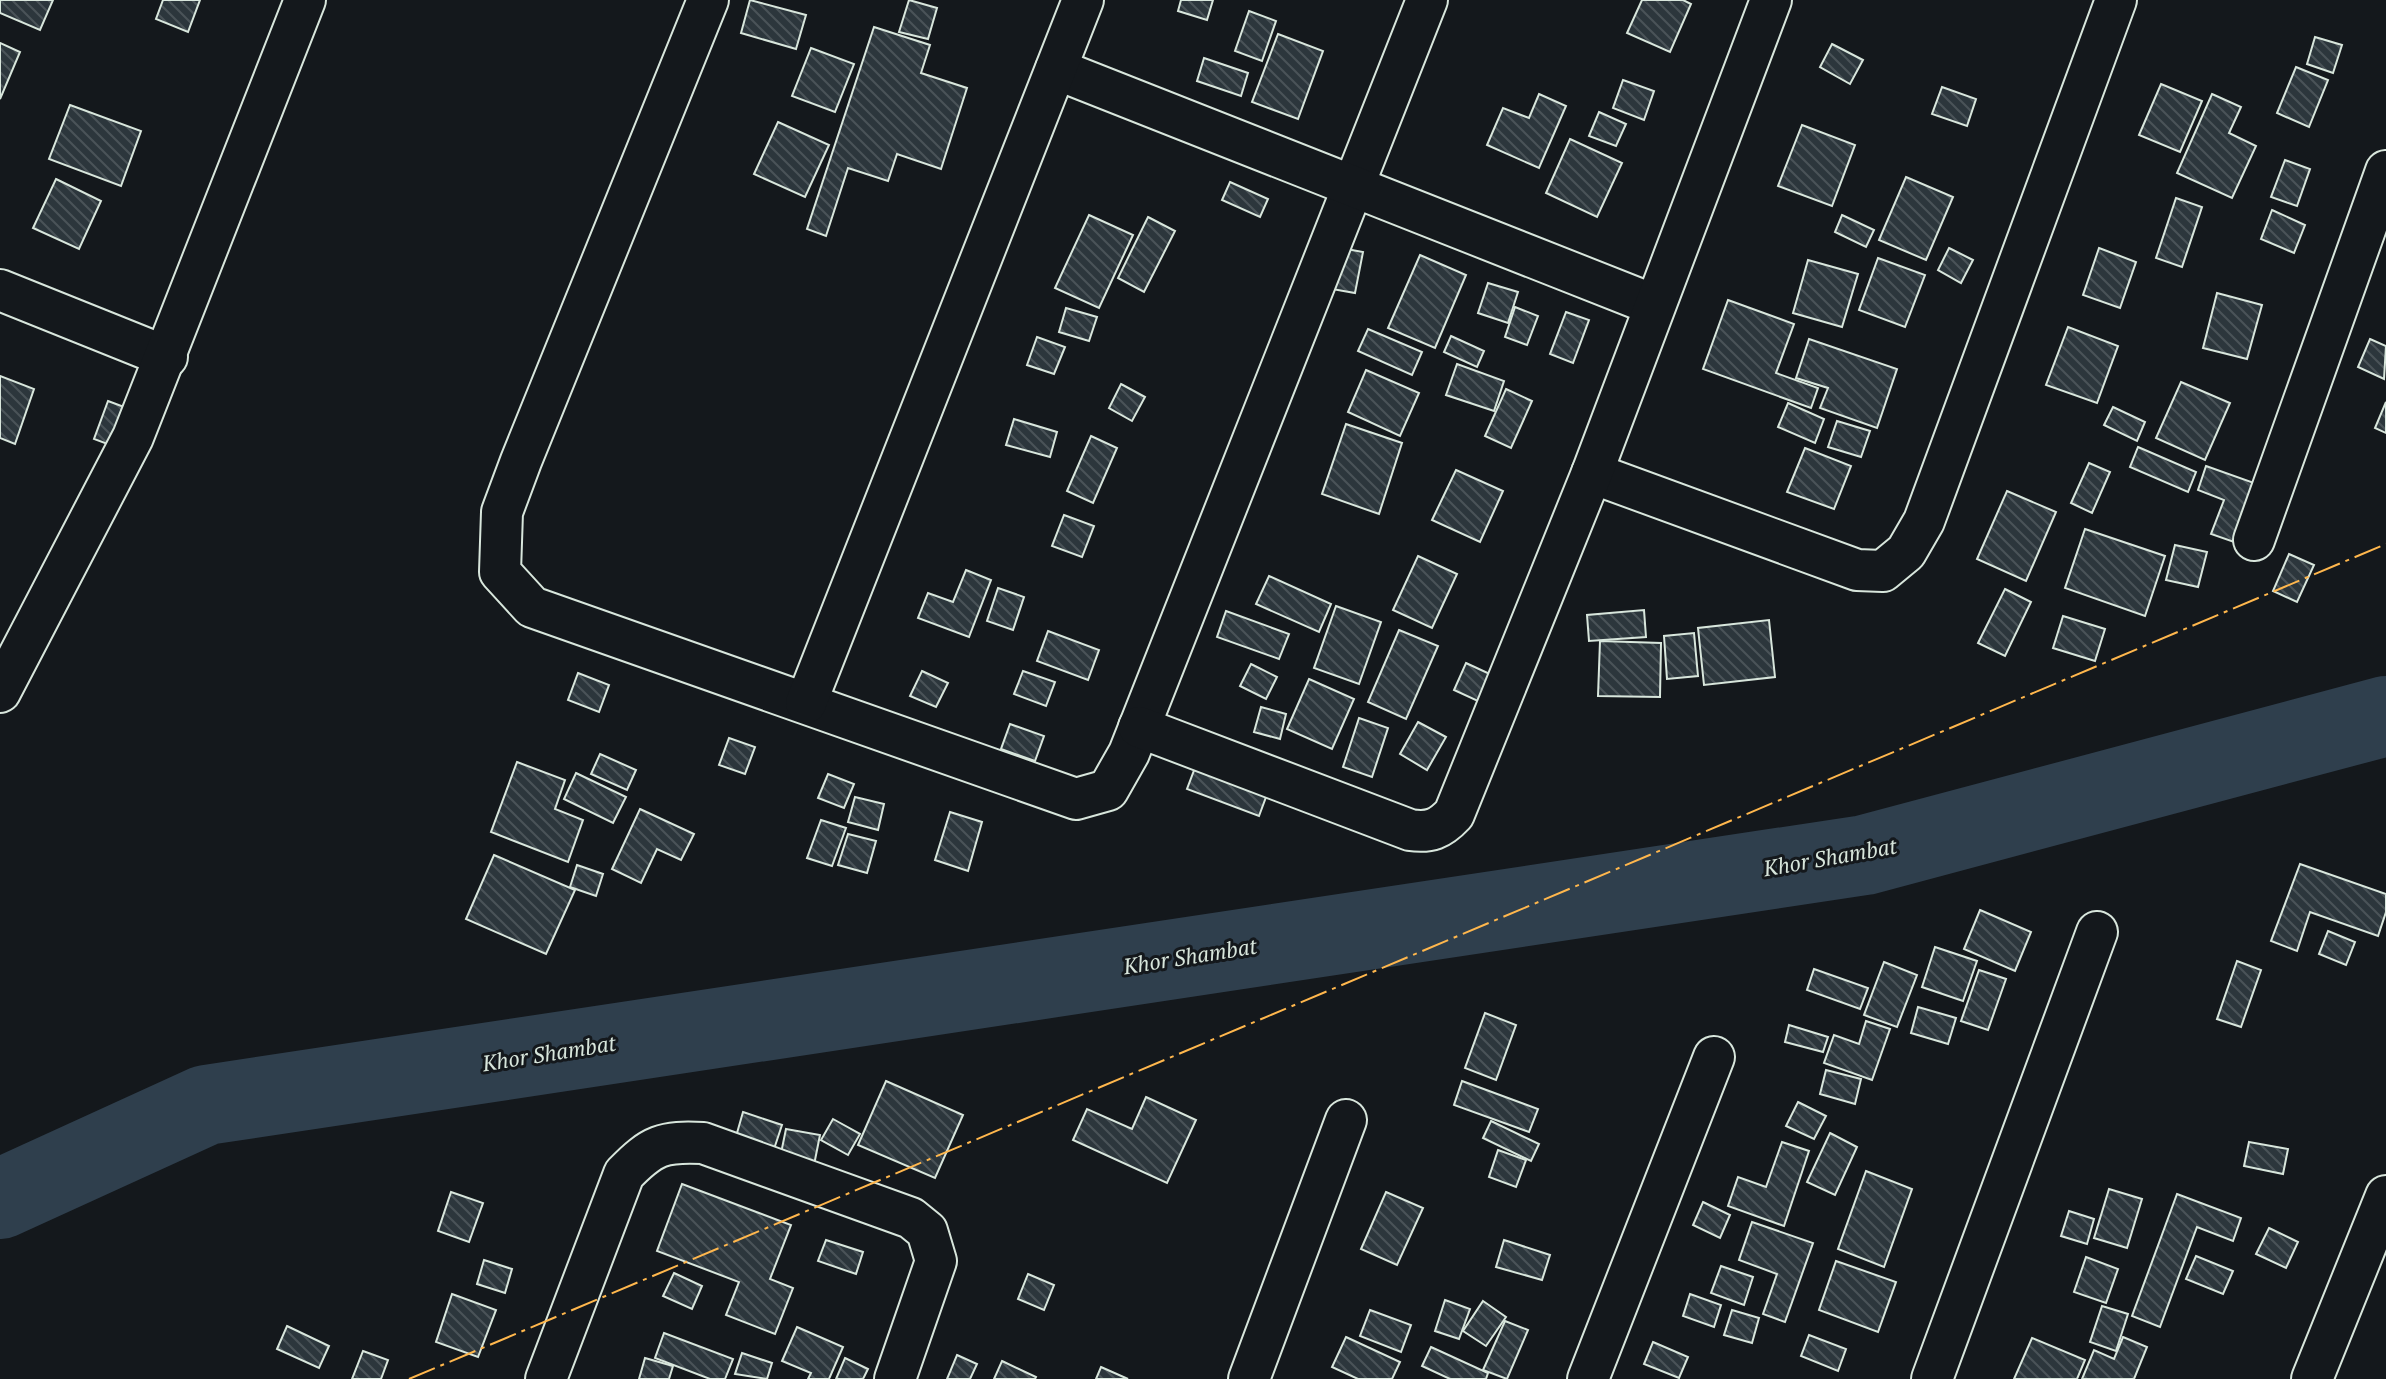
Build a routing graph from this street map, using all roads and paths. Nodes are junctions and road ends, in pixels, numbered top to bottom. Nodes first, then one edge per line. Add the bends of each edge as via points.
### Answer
1 (305, 0) edge
2 (708, 0) edge
3 (1083, 0) edge
4 (1427, 0) edge
5 (1771, 0) edge
6 (2116, 0) edge
7 (1056, 69) junction
8 (2386, 171) edge
9 (1353, 185) junction
10 (0, 290) edge
11 (1654, 305) junction
12 (167, 357) junction
13 (1592, 473) junction
14 (2254, 540) dead end
15 (0, 692) edge
16 (806, 703) junction
17 (1139, 727) junction
18 (2097, 932) dead end
19 (1714, 1057) dead end
20 (1346, 1120) dead end
21 (2386, 1196) edge
22 (546, 1379) edge
23 (895, 1379) edge
24 (1249, 1379) edge
25 (1589, 1379) edge
26 (1932, 1379) edge
27 (2312, 1379) edge

1 - 12 street
2 - 16 street via 502,512 500,572 532,607
3 - 7 street
4 - 9 street
5 - 11 street
6 - 13 street via 1924,521 1906,552 1883,571 1857,570
7 - 9 street
7 - 16 street
8 - 14 street
9 - 11 street
9 - 17 street
10 - 12 street
11 - 13 street
12 - 15 street via 133,437
13 - 17 street via 1467,790 1442,828 1410,830
16 - 17 street via 1076,799 1108,790
18 - 26 street
19 - 25 street
20 - 24 street
21 - 27 street
22 - 23 street via 624,1174 644,1152 669,1141 703,1143 911,1218 927,1231 936,1261

